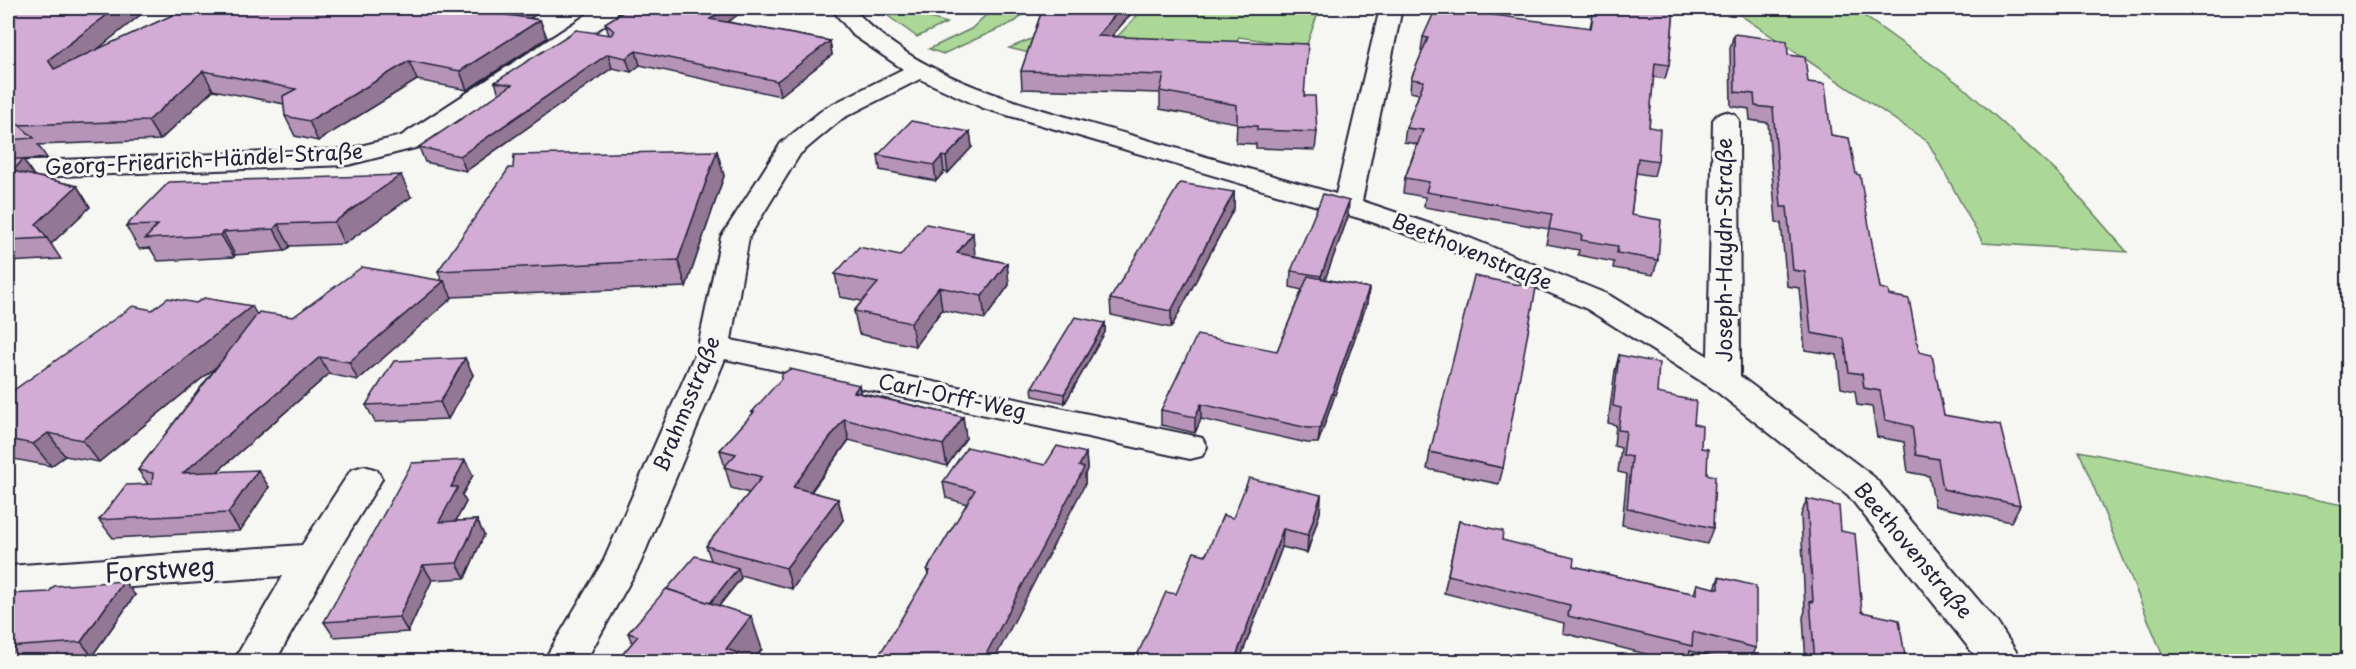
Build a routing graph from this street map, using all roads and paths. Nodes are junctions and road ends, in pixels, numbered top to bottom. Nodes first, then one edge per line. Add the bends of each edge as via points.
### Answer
1 (608, 8) edge
2 (842, 8) edge
3 (1391, 8) edge
4 (920, 70) junction
5 (1726, 120) dead end
6 (8, 170) edge
7 (1347, 205) junction
8 (714, 347) junction
9 (1724, 380) junction
10 (1190, 447) dead end
11 (364, 479) dead end
12 (313, 559) junction
13 (8, 581) edge
14 (253, 662) edge
15 (563, 662) edge
16 (2002, 662) edge

1 - 6 street, Georg-Friedrich-Händel-Straße via 606,14 410,141 380,151 348,157
2 - 4 street, Beethovenstraße via 861,30
3 - 7 street
4 - 7 street, Beethovenstraße via 992,103
4 - 8 street, Brahmsstraße via 834,112 790,149 735,237
5 - 9 street, Joseph-Haydn-Straße
7 - 9 street, Beethovenstraße via 1450,240 1598,302
8 - 10 street, Carl-Orff-Weg
8 - 15 street, Brahmsstraße via 621,564
9 - 16 street, Beethovenstraße via 1861,486
11 - 12 street
12 - 13 street, Forstweg
12 - 14 street

